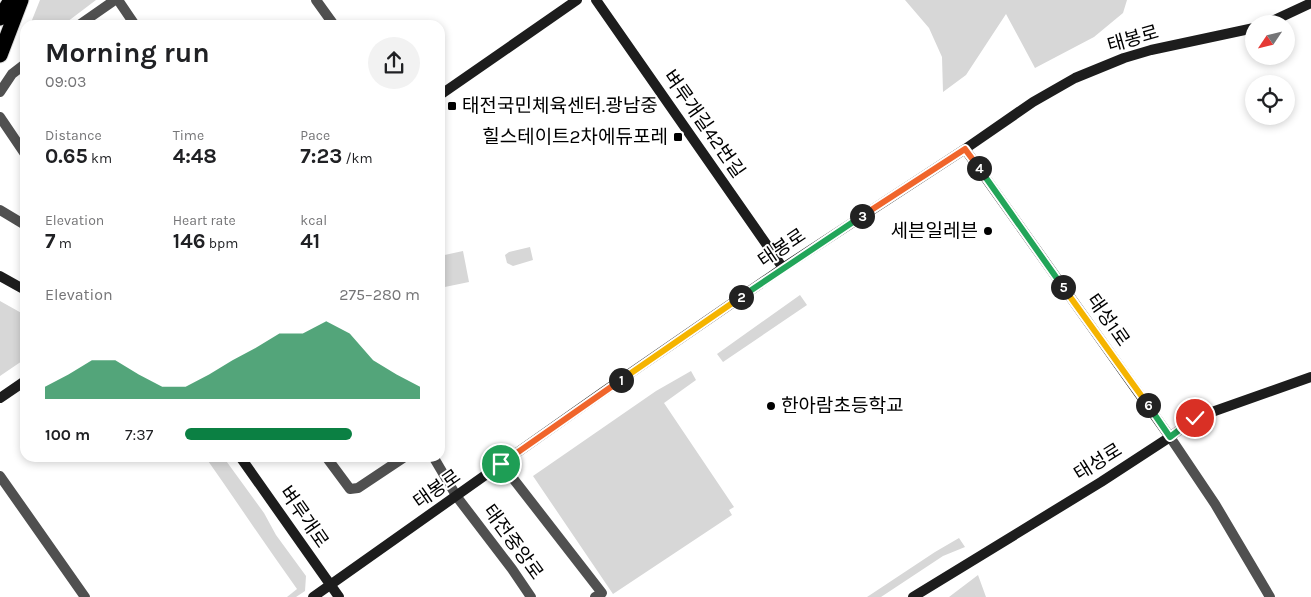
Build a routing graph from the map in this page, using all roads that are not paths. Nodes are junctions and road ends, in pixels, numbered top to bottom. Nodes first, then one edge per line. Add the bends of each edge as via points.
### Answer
1 (10, 0) edge
2 (21, 0) edge
3 (116, 0) edge
4 (316, 0) edge
5 (577, 0) edge
6 (596, 0) edge
7 (1311, 3) edge
8 (1285, 15) edge
9 (0, 18) edge
10 (86, 20) edge
11 (131, 20) edge
12 (330, 20) edge
13 (1245, 30) edge
14 (0, 56) edge
15 (20, 68) edge
16 (0, 92) edge
17 (445, 92) edge
18 (0, 116) edge
19 (20, 146) edge
20 (965, 149) junction
21 (0, 210) edge
22 (20, 222) edge
23 (783, 268) junction
24 (0, 276) edge
25 (20, 287) edge
26 (1311, 378) edge
27 (20, 384) edge
28 (0, 398) edge
29 (1170, 437) junction
30 (244, 462) edge
31 (330, 462) edge
32 (397, 462) edge
33 (436, 462) edge
34 (501, 464) junction
35 (0, 476) edge
36 (457, 497) junction
37 (330, 585) junction
38 (85, 597) edge
39 (313, 597) edge
40 (339, 597) edge
41 (531, 597) edge
42 (595, 597) edge
43 (914, 597) edge
44 (1270, 597) edge

1 - 9 highway
2 - 14 highway
3 - 10 street
3 - 11 street
4 - 12 street
5 - 17 street
6 - 23 street, 벼루개길42번길
7 - 8 street
13 - 20 street, 태봉로 via 1151,50 1100,67 1033,102
15 - 16 street
18 - 19 street
20 - 23 street, 태봉로
20 - 29 street, 태성1로
21 - 22 street
23 - 34 street, 태봉로
24 - 25 street
26 - 29 street, 태성로 via 1195,418
27 - 28 street
29 - 43 street, 태성로
29 - 44 street via 1215,504
30 - 37 street, 벼루개로
31 - 32 street via 350,489 358,488
33 - 36 street, 태전중앙로
34 - 36 street, 태봉로
34 - 42 street via 602,592
35 - 38 street
36 - 37 street, 태봉로
36 - 41 street, 태전중앙로
37 - 39 street, 태봉로
37 - 40 street, 벼루개로

